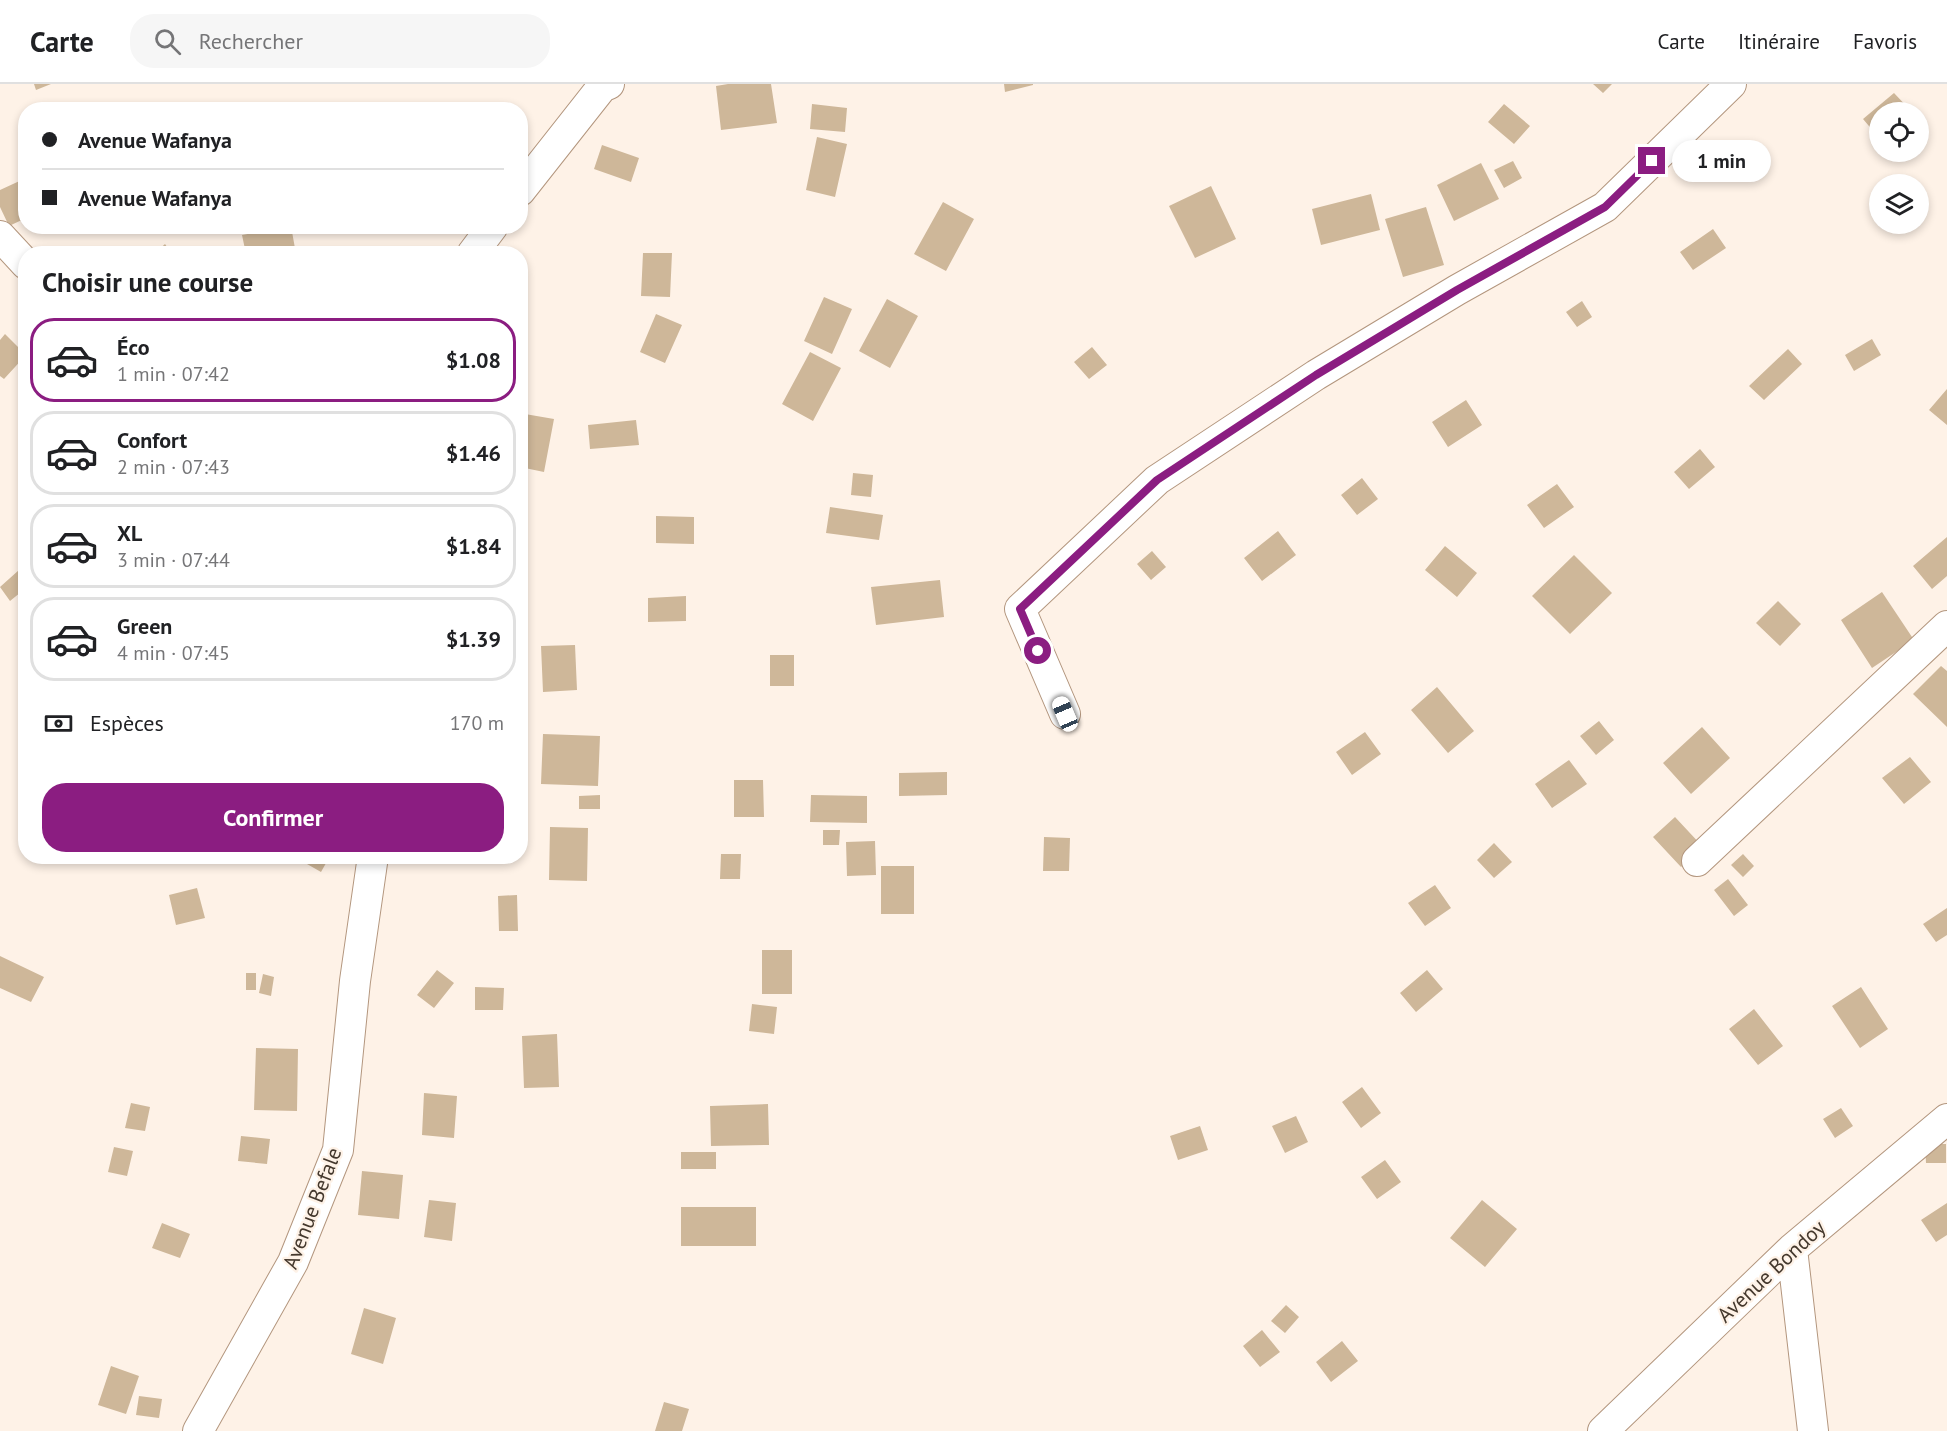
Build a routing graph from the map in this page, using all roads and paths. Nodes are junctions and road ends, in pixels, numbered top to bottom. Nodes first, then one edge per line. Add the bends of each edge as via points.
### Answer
1 (609, 84) edge
2 (1731, 84) edge
3 (528, 181) edge
4 (0, 236) edge
5 (18, 255) edge
6 (1947, 626) edge
7 (1065, 714) dead end
8 (1697, 861) dead end
9 (372, 864) edge
10 (1947, 1119) edge
11 (1792, 1249) junction
12 (198, 1431) edge
13 (1603, 1431) edge
14 (1813, 1431) edge

1 - 3 street via 602,87
2 - 7 street via 1605,207 1316,375 1157,480 1020,609
4 - 5 street
6 - 8 street
9 - 12 street, Avenue Befale via 338,1150 293,1262
10 - 11 street, Avenue Bondoy
11 - 13 street, Avenue Bondoy
11 - 14 street

